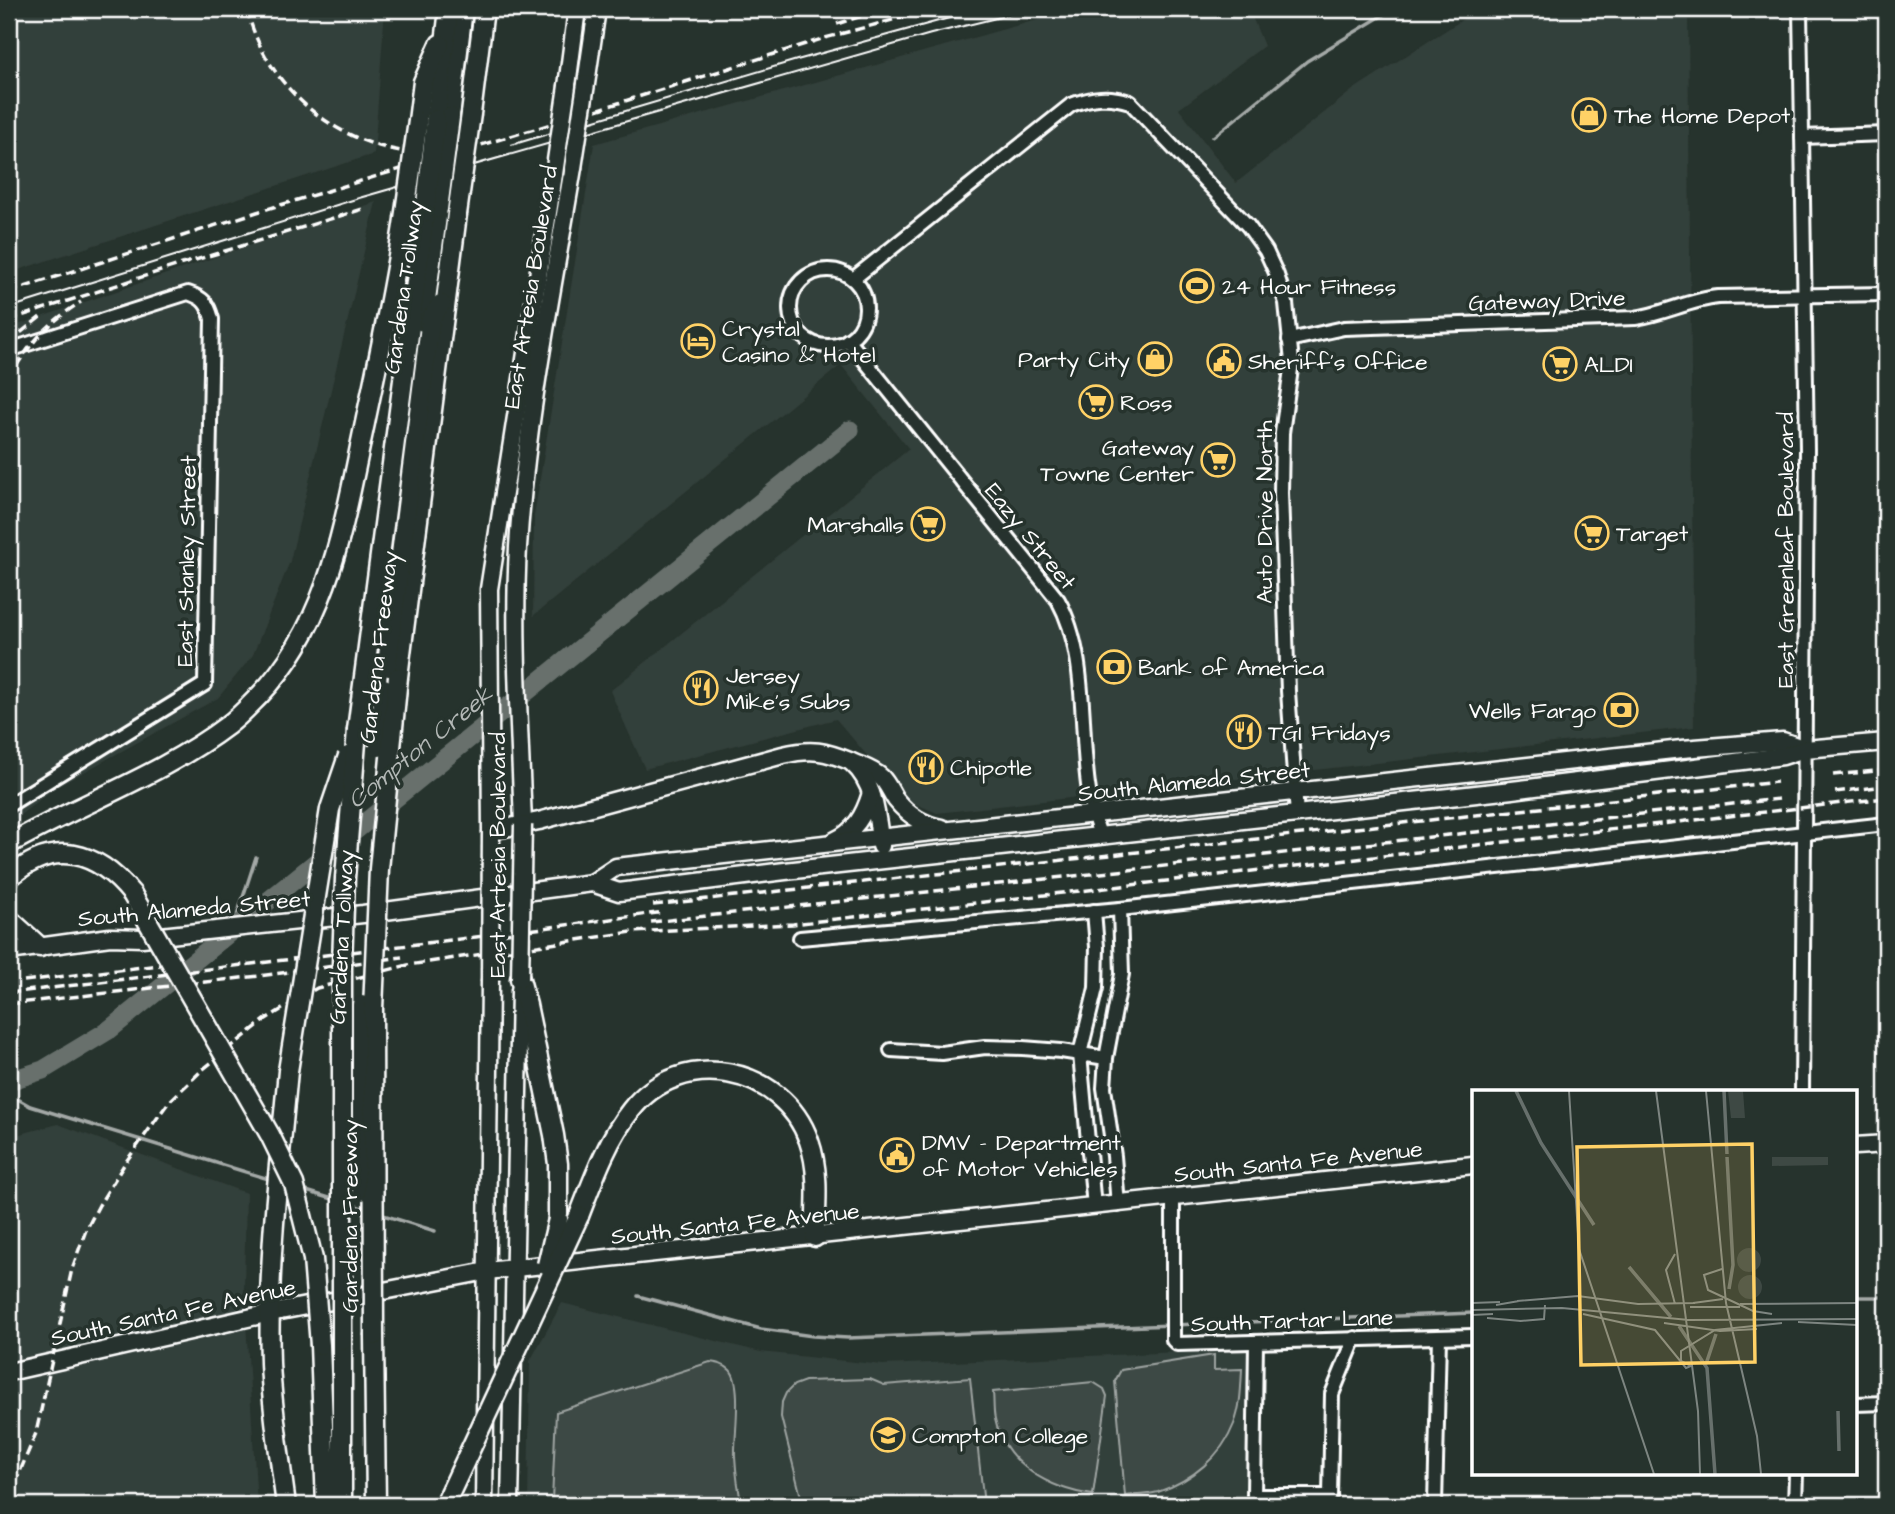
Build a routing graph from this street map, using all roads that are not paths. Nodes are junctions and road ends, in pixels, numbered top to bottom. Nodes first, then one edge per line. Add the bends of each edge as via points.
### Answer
1 (449, 9) edge
2 (463, 9) edge
3 (484, 9) edge
4 (577, 9) edge
5 (597, 9) edge
6 (1800, 9) edge
7 (447, 28) junction
8 (443, 118) junction
9 (1886, 134) edge
10 (1802, 137) junction
11 (538, 268) junction
12 (556, 269) junction
13 (853, 279) junction
14 (1886, 294) edge
15 (1805, 296) junction
16 (848, 340) junction
17 (1289, 340) junction
18 (9, 350) edge
19 (506, 471) junction
20 (524, 472) junction
21 (379, 567) joint
22 (357, 730) junction
23 (1886, 742) edge
24 (1805, 749) junction
25 (850, 762) junction
26 (1297, 792) junction
27 (871, 793) junction
28 (9, 805) edge
29 (1092, 815) junction
30 (1297, 815) junction
31 (530, 823) junction
32 (1886, 824) edge
33 (951, 830) junction
34 (491, 831) junction
35 (1804, 832) junction
36 (1101, 837) junction
37 (880, 838) junction
38 (9, 844) edge
39 (828, 844) junction
40 (883, 861) junction
41 (9, 878) edge
42 (592, 883) junction
43 (1120, 909) junction
44 (1094, 911) junction
45 (9, 919) edge
46 (800, 938) dead end
47 (40, 947) junction
48 (9, 951) edge
49 (520, 979) junction
50 (891, 1049) dead end
51 (1080, 1054) junction
52 (1106, 1058) junction
53 (1802, 1090) edge
54 (1886, 1144) edge
55 (1856, 1146) edge
56 (1472, 1165) edge
57 (1173, 1198) junction
58 (1118, 1205) junction
59 (1094, 1207) junction
60 (816, 1237) junction
61 (515, 1268) junction
62 (487, 1271) junction
63 (536, 1305) junction
64 (270, 1312) junction
65 (1472, 1336) edge
66 (369, 1337) junction
67 (1439, 1337) junction
68 (1356, 1338) junction
69 (1256, 1342) junction
70 (9, 1372) edge
71 (1886, 1403) edge
72 (1856, 1404) edge
73 (1796, 1476) edge
74 (1282, 1501) edge
75 (1334, 1501) edge
76 (286, 1505) edge
77 (326, 1505) edge
78 (342, 1505) edge
79 (366, 1505) edge
80 (376, 1505) edge
81 (445, 1505) edge
82 (484, 1505) edge
83 (510, 1505) edge
84 (1435, 1505) edge
85 (1795, 1505) edge

1 - 7 highway
2 - 8 highway, Gardena Tollway
3 - 66 highway, Gardena Freeway, bridge via 391,683 374,982
4 - 11 main road, East Artesia Boulevard, bridge
5 - 12 main road, East Artesia Boulevard, bridge
6 - 10 street, East Greenleaf Boulevard
7 - 8 highway
7 - 38 highway, bridge via 423,82 395,284 338,551 321,600 296,648 230,724 179,758
8 - 21 highway, Gardena Tollway, bridge via 393,546
9 - 10 street
10 - 15 street, East Greenleaf Boulevard
11 - 12 main road
11 - 19 main road, East Artesia Boulevard
12 - 20 main road, East Artesia Boulevard
13 - 16 street via 866,311
13 - 16 street via 831,270 815,272 796,287 790,302 792,319 806,338 827,346
13 - 17 street, Auto Drive North via 1072,104 1114,97 1130,102 1248,226 1277,275 1286,303
14 - 15 street, Gateway Drive
15 - 17 street, Gateway Drive via 1703,299 1636,318 1344,328
15 - 24 street, East Greenleaf Boulevard
16 - 29 street, Eazy Street via 1066,614 1080,689
17 - 26 street, Auto Drive North via 1292,362 1282,433 1281,493 1288,691
18 - 28 street, East Stanley Street via 188,293 201,297 212,319 205,684
19 - 20 main road
19 - 34 main road, East Artesia Boulevard via 487,628
20 - 31 main road, East Artesia Boulevard via 516,604
21 - 22 highway, Gardena Freeway
22 - 64 highway, bridge via 330,809 288,1071
22 - 78 highway, Gardena Freeway, bridge via 342,964
23 - 24 main road, South Alameda Street
24 - 26 main road, South Alameda Street via 1783,741 1682,748
24 - 30 main road, South Alameda Street via 1695,769
24 - 35 street, East Greenleaf Boulevard
25 - 27 main road
25 - 31 main road via 827,752 797,751
25 - 33 main road via 872,769 912,816
26 - 29 main road, South Alameda Street
26 - 30 street, Auto Drive North
27 - 37 main road
27 - 39 main road via 858,824
29 - 33 main road, South Alameda Street
29 - 36 street, Eazy Street
30 - 36 main road, South Alameda Street
31 - 34 main road
31 - 49 main road, East Artesia Boulevard, bridge
32 - 35 street
33 - 37 main road, South Alameda Street
34 - 62 main road, East Artesia Boulevard, bridge
35 - 43 street
35 - 53 street, East Greenleaf Boulevard
36 - 40 main road, South Alameda Street
37 - 39 main road, South Alameda Street
37 - 40 main road
39 - 42 main road, South Alameda Street via 616,867
40 - 42 main road, South Alameda Street via 619,892
41 - 77 highway, bridge via 24,865 60,854 94,860 119,877 287,1165 310,1240 316,1280
42 - 47 main road, South Alameda Street, bridge via 363,914
43 - 44 street
43 - 52 street via 1122,974
44 - 46 street
44 - 51 street via 1096,988
45 - 47 highway
47 - 48 main road, South Alameda Street
49 - 61 main road, East Artesia Boulevard
49 - 63 highway, bridge via 558,1164 558,1219
50 - 51 street via 942,1053 1023,1048
51 - 52 street
51 - 59 street
52 - 58 street via 1104,1088
54 - 55 main road
56 - 57 main road, South Santa Fe Avenue
57 - 58 main road, South Santa Fe Avenue
57 - 69 street, South Tartar Lane via 1173,1340 1177,1344
58 - 59 main road, South Santa Fe Avenue
59 - 60 main road, South Santa Fe Avenue
60 - 61 main road, South Santa Fe Avenue
60 - 63 highway, bridge via 814,1161 803,1127 786,1102 747,1077 729,1072 693,1073 669,1082 631,1109
61 - 62 main road, South Santa Fe Avenue
61 - 83 main road, East Artesia Boulevard
62 - 64 main road, South Santa Fe Avenue
62 - 82 main road, East Artesia Boulevard
63 - 81 highway, bridge
64 - 70 main road, South Santa Fe Avenue
64 - 76 highway via 275,1415
65 - 67 street, South Tartar Lane
66 - 79 highway
66 - 80 highway, Gardena Freeway
67 - 68 street, South Tartar Lane
67 - 84 street
68 - 69 street, South Tartar Lane
68 - 75 street via 1332,1394
69 - 74 street via 1254,1496
71 - 72 street
73 - 85 street
74 - 75 street

